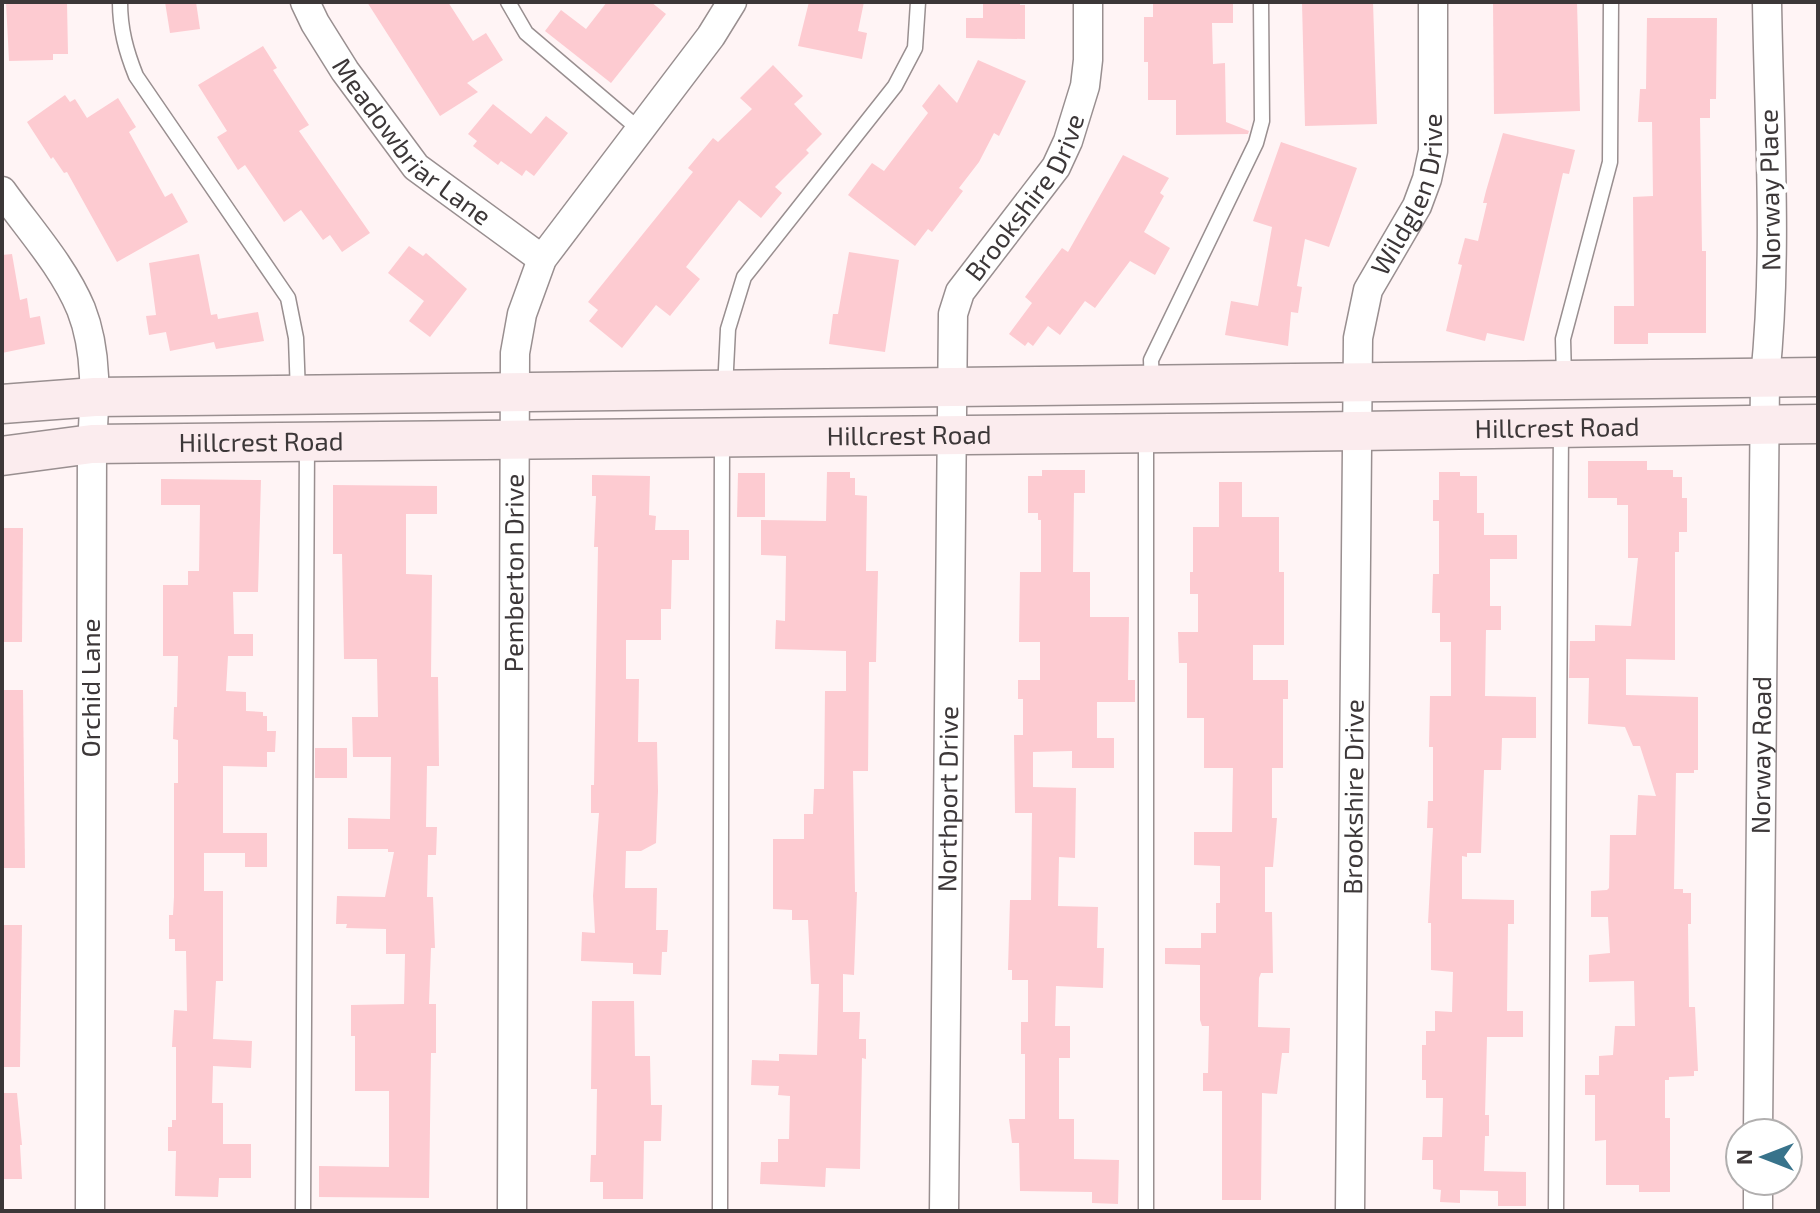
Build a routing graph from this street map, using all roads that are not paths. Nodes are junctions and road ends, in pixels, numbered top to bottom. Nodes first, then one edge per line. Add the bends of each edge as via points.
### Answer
1 (120, 2) edge
2 (305, 2) edge
3 (508, 2) edge
4 (732, 2) edge
5 (918, 2) edge
6 (1088, 2) edge
7 (1261, 2) edge
8 (1433, 2) edge
9 (1611, 2) edge
10 (1767, 2) edge
11 (640, 130) junction
12 (2, 191) edge
13 (542, 259) junction
14 (1818, 377) edge
15 (1765, 378) junction
16 (1564, 379) junction
17 (1358, 381) junction
18 (1152, 385) junction
19 (951, 386) junction
20 (725, 389) junction
21 (513, 392) junction
22 (298, 394) junction
23 (95, 397) junction
24 (2, 404) edge
25 (1818, 424) edge
26 (1765, 425) junction
27 (1561, 428) junction
28 (1358, 431) junction
29 (1146, 433) junction
30 (951, 435) junction
31 (722, 437) junction
32 (513, 438) junction
33 (307, 441) junction
34 (92, 444) junction
35 (2, 456) edge
36 (1758, 1117) edge
37 (90, 1211) edge
38 (303, 1211) edge
39 (512, 1211) edge
40 (720, 1211) edge
41 (944, 1211) edge
42 (1146, 1211) edge
43 (1350, 1211) edge
44 (1556, 1211) edge

1 - 22 lane via 126,51 136,76 288,298
2 - 13 street, Meadowbriar Lane via 345,71 416,167
3 - 11 lane via 526,33
4 - 11 street, Pemberton Drive
5 - 20 lane via 915,48 895,86 744,277 728,329
6 - 19 street, Brookshire Drive via 1085,86 1068,141 1056,167 960,292 952,322
7 - 18 lane via 1262,121 1256,143 1151,360
8 - 17 street, Wildglen Drive via 1433,151 1417,206 1368,290 1358,338
9 - 16 lane via 1610,162 1563,339
10 - 15 street, Norway Place via 1771,264
11 - 13 street, Pemberton Drive
12 - 23 street, Orchid Lane via 66,279 82,311
13 - 21 street, Pemberton Drive via 522,314
14 - 15 main road, Hillcrest Road
15 - 16 main road, Hillcrest Road
15 - 26 street, Norway Road
16 - 17 main road, Hillcrest Road
17 - 18 main road, Hillcrest Road
17 - 28 street, Brookshire Drive
18 - 19 main road, Hillcrest Road
19 - 20 main road, Hillcrest Road
19 - 30 street, Northport Drive
20 - 21 main road, Hillcrest Road
21 - 22 main road, Hillcrest Road
21 - 32 street, Pemberton Drive
22 - 23 main road, Hillcrest Road
23 - 24 main road, Hillcrest Road
23 - 34 street, Orchid Lane
25 - 26 main road, Hillcrest Road
26 - 27 main road, Hillcrest Road
26 - 36 street, Norway Road
27 - 28 main road, Hillcrest Road
27 - 44 lane
28 - 29 main road, Hillcrest Road
28 - 43 street, Brookshire Drive
29 - 30 main road, Hillcrest Road
29 - 42 lane
30 - 31 main road, Hillcrest Road
30 - 41 street, Northport Drive
31 - 32 main road, Hillcrest Road
31 - 40 lane
32 - 33 main road, Hillcrest Road
32 - 39 street, Pemberton Drive
33 - 34 main road, Hillcrest Road
33 - 38 lane
34 - 35 main road, Hillcrest Road
34 - 37 street, Orchid Lane

